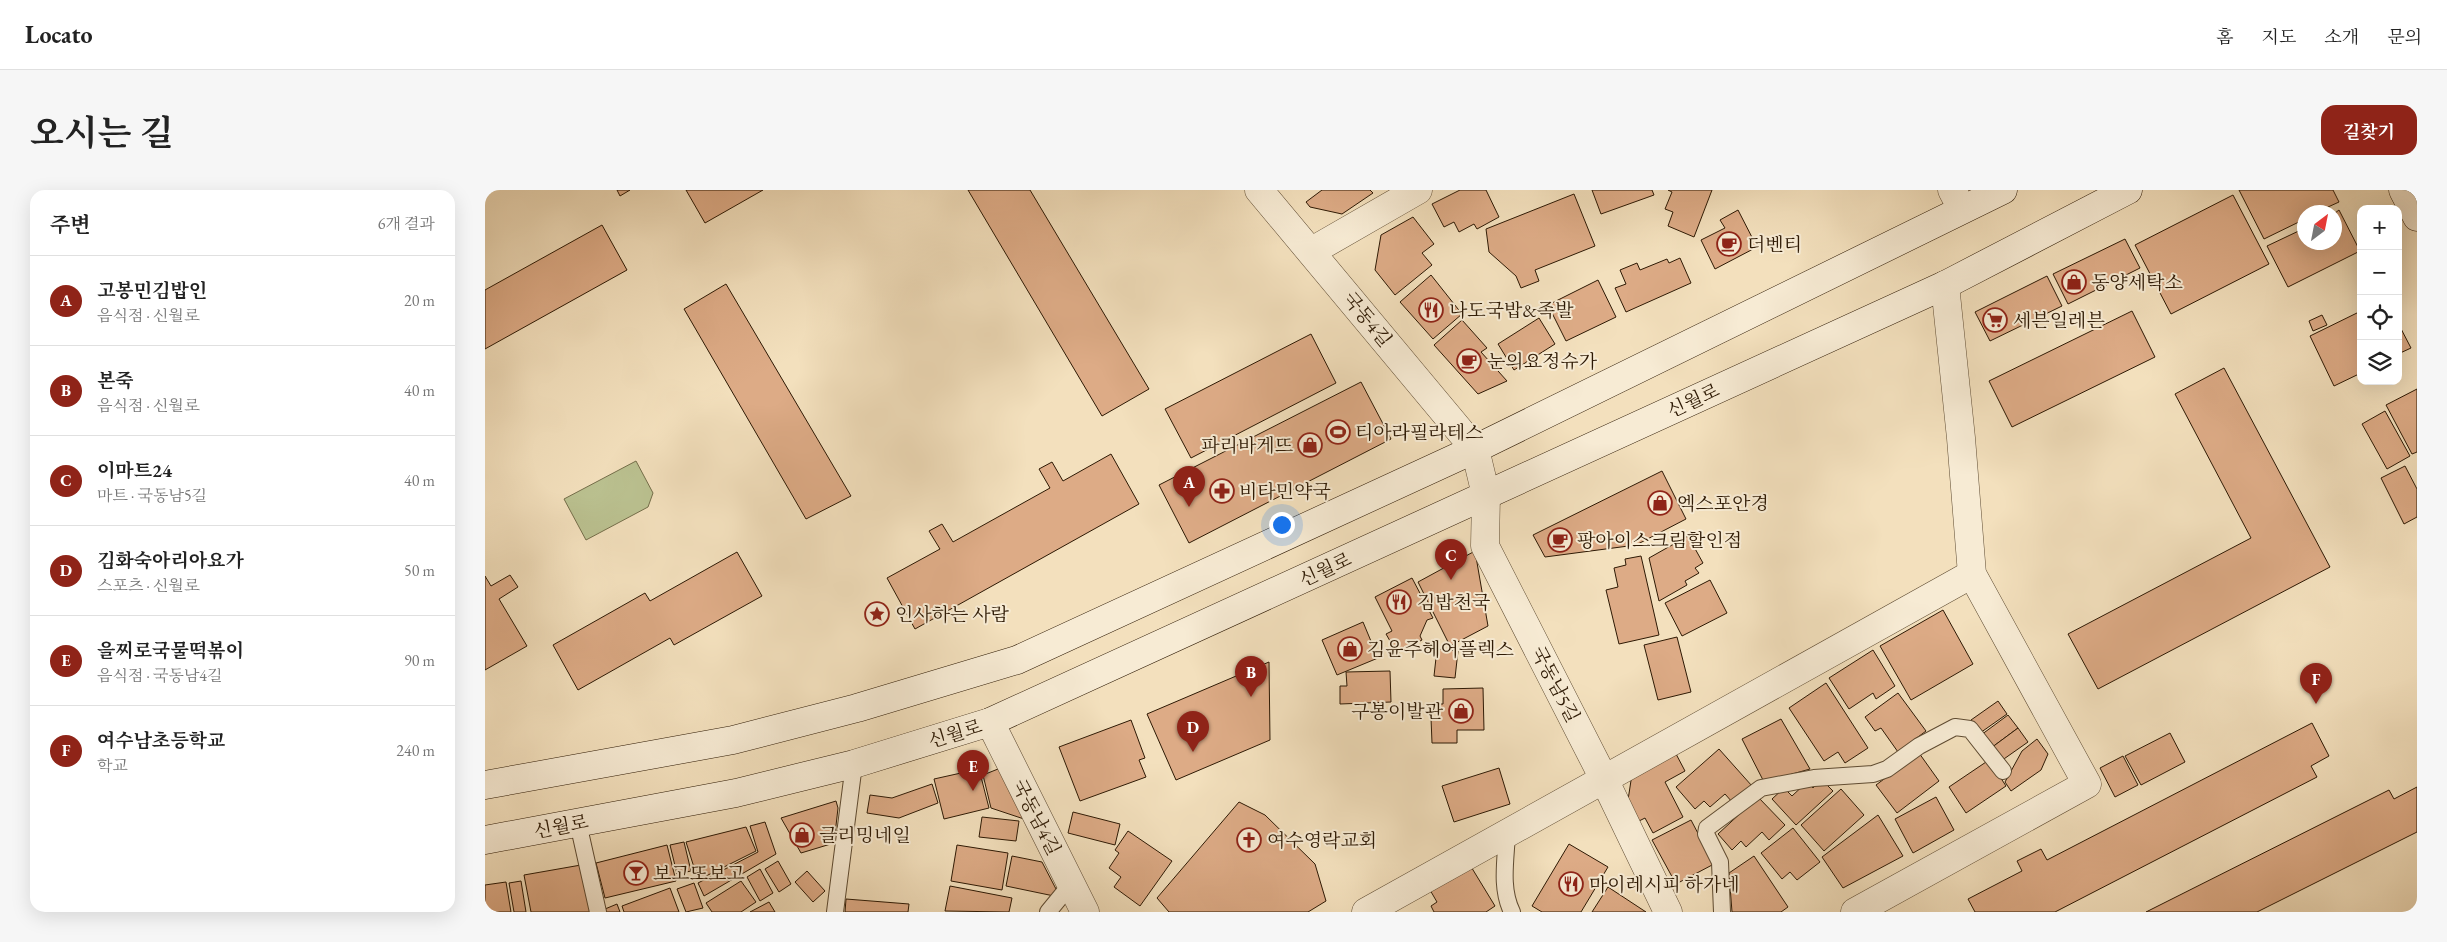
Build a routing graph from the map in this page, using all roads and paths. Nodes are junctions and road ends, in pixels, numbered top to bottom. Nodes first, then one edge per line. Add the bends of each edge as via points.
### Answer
1 (1259, 190) edge
2 (2003, 190) edge
3 (2127, 190) edge
4 (2403, 190) edge
5 (1413, 191) edge
6 (1957, 200) edge
7 (2417, 217) edge
8 (1312, 251) junction
9 (1945, 285) junction
10 (1475, 449) junction
11 (1486, 495) junction
12 (1972, 574) junction
13 (990, 722) junction
14 (854, 764) junction
15 (2003, 771) dead end
16 (1604, 779) junction
17 (485, 784) edge
18 (578, 823) junction
19 (1507, 833) junction
20 (485, 840) edge
21 (1071, 884) junction
22 (598, 912) edge
23 (835, 912) edge
24 (1048, 912) edge
25 (1085, 912) edge
26 (1366, 912) edge
27 (1512, 912) edge
28 (1668, 912) edge
29 (1722, 912) edge
30 (1855, 912) edge

1 - 8 street, 국동4길
2 - 6 street
3 - 9 street, 신월로
4 - 7 street
5 - 8 street
6 - 10 street
8 - 10 street, 국동4길
9 - 11 street, 신월로
9 - 12 street
10 - 11 street, 국동남5길
10 - 17 street via 1017,660 857,708 733,740
11 - 13 street, 신월로
11 - 16 street, 국동남5길 via 1485,546
12 - 16 street
12 - 30 street via 2087,784
13 - 14 street, 신월로
13 - 21 street, 국동남4길
14 - 18 street, 신월로 via 736,793
14 - 23 lane
15 - 29 lane via 1970,729 1955,727 1919,746 1887,769 1873,774 1814,778 1756,791 1707,828 1706,834 1720,862
16 - 19 street
16 - 28 street, 국동남5길
18 - 20 street, 신월로
18 - 22 lane
19 - 26 street
19 - 27 lane via 1505,881 1507,902
21 - 24 lane
21 - 25 street, 국동남4길

